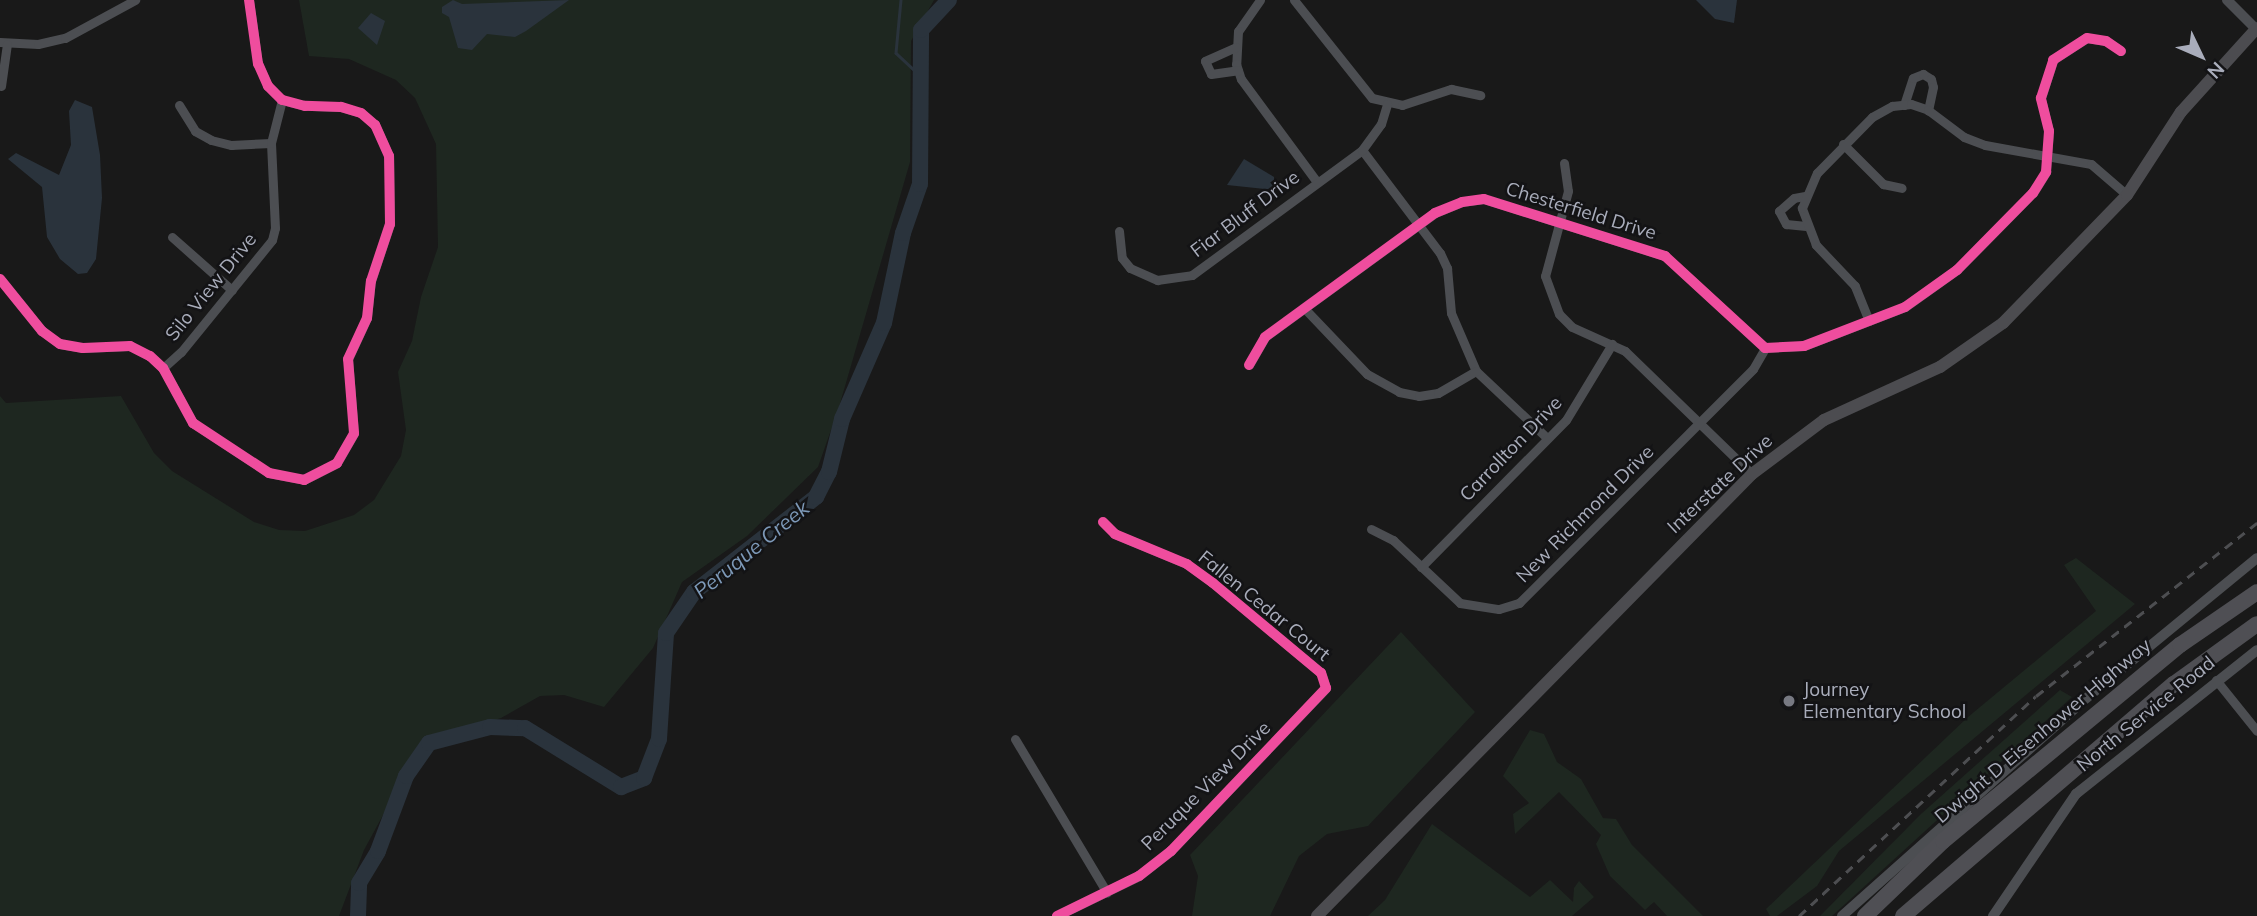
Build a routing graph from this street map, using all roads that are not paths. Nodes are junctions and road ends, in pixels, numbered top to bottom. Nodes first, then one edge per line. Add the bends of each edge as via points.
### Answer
1 (135, 0) edge
2 (249, 0) edge
3 (1260, 0) edge
4 (1294, 0) edge
5 (2227, 0) edge
6 (2257, 29) edge
7 (4, 43) edge
8 (1236, 47) junction
9 (2121, 51) dead end
10 (1238, 70) junction
11 (1, 86) edge
12 (1480, 95) dead end
13 (282, 100) junction
14 (1387, 104) junction
15 (179, 105) dead end
16 (1904, 105) junction
17 (1928, 110) junction
18 (271, 143) junction
19 (1843, 144) junction
20 (1362, 150) junction
21 (2051, 154) junction
22 (1564, 163) dead end
23 (1317, 182) junction
24 (1902, 188) dead end
25 (2127, 195) junction
26 (1805, 196) junction
27 (1559, 223) junction
28 (1419, 225) junction
29 (1806, 226) junction
30 (1119, 231) dead end
31 (172, 237) dead end
32 (0, 279) edge
33 (232, 290) junction
34 (1305, 309) junction
35 (1869, 321) junction
36 (1612, 344) junction
37 (1765, 348) junction
38 (1249, 365) dead end
39 (163, 368) junction
40 (1476, 371) junction
41 (1699, 424) junction
42 (1548, 438) junction
43 (1752, 474) junction
44 (1103, 522) dead end
45 (1371, 529) dead end
46 (2257, 558) edge
47 (1421, 567) junction
48 (2257, 592) edge
49 (2257, 624) edge
50 (2257, 650) edge
51 (2216, 680) junction
52 (1326, 681) joint
53 (2257, 731) edge
54 (1015, 739) dead end
55 (1107, 893) junction
56 (1057, 916) edge
57 (1317, 916) edge
58 (1842, 916) edge
59 (1866, 916) edge
60 (1903, 916) edge
61 (1993, 916) edge

1 - 7 street via 65,38
2 - 13 street via 258,64 268,86
3 - 8 street via 1247,15
4 - 14 street via 1360,88
5 - 6 street
6 - 25 main road, Interstate Drive via 2181,112
7 - 11 street
8 - 10 street
8 - 10 street via 1205,61 1211,74
9 - 21 street via 2106,41 2087,38 2053,60 2041,98
10 - 23 street
12 - 14 street via 1451,89 1416,103
13 - 18 street, Silo View Drive
13 - 39 street via 361,113 375,125 388,156 390,224 371,281 367,318 346,366 355,419 350,444 337,463 318,476 291,481 279,478 192,423
14 - 20 street, Fiar Bluff Drive via 1381,124
15 - 18 street via 195,131 211,141
16 - 17 street
16 - 17 street via 1913,78 1923,74 1933,87
16 - 19 street via 1872,117
17 - 21 street via 1985,145
18 - 33 street, Silo View Drive via 275,228 264,254
19 - 24 street via 1883,184
19 - 26 street via 1816,173
20 - 23 street, Fiar Bluff Drive
20 - 28 street
21 - 25 street via 2091,164
21 - 35 street via 2033,193 1956,270 1905,307
22 - 27 street via 1568,191
23 - 30 street, Fiar Bluff Drive via 1192,275 1174,281 1157,280 1130,268 1122,258
25 - 43 main road, Interstate Drive via 2003,323 1940,367 1824,420
26 - 29 street
26 - 29 street via 1794,198 1779,211 1786,223
27 - 28 street, Chesterfield Drive via 1485,199 1462,202
27 - 36 street via 1545,276 1549,296 1572,327
27 - 37 street, Chesterfield Drive via 1665,256
28 - 34 street, Chesterfield Drive
28 - 40 street via 1447,268 1451,313
29 - 35 street via 1816,245 1854,286
31 - 33 street
32 - 39 street via 42,331 60,344 130,346
33 - 39 street, Silo View Drive
34 - 38 street, Chesterfield Drive via 1265,337
34 - 40 street via 1367,374 1399,392 1438,393
35 - 37 street via 1804,346
36 - 41 street
36 - 42 street, Carrollton Drive via 1584,396
37 - 41 street, New Richmond Drive via 1753,369
40 - 42 street
41 - 43 street
41 - 47 street, New Richmond Drive via 1519,603 1499,610 1460,603
42 - 47 street, Carrollton Drive
43 - 57 main road, Interstate Drive
44 - 52 street, Fallen Cedar Court via 1115,534 1196,570
45 - 47 street, New Richmond Drive via 1393,540
46 - 58 street via 2073,709
48 - 59 highway, Dwight D Eisenhower Highway via 2180,645 1975,814
49 - 60 highway via 2174,684
50 - 51 street, North Service Road
51 - 53 street
51 - 61 street, North Service Road via 2076,794
52 - 55 street, Peruque View Drive via 1322,695 1187,835 1139,876
54 - 55 street
55 - 56 street, Peruque View Drive

